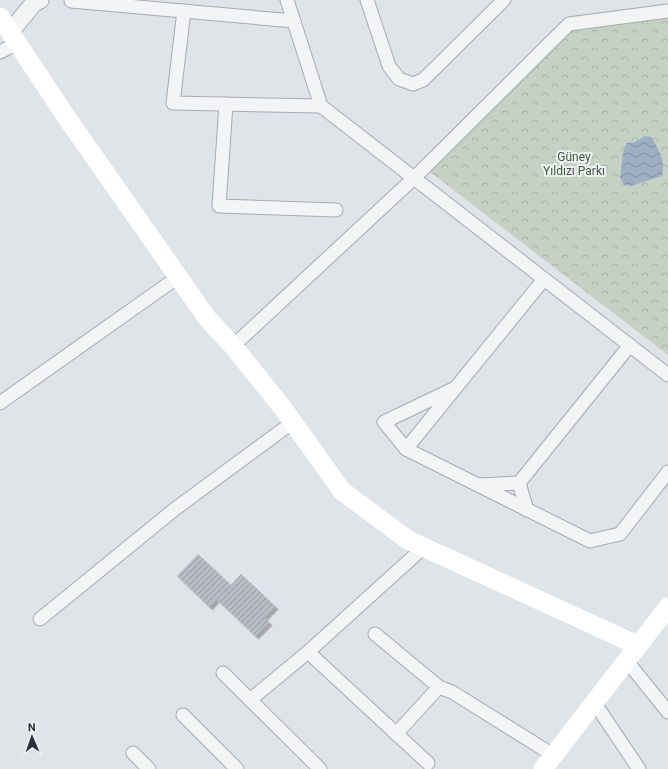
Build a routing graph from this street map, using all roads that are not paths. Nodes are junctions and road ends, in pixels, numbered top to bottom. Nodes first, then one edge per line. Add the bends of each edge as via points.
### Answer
1 (287, 0) edge
2 (367, 0) edge
3 (504, 0) edge
4 (36, 1) edge
5 (71, 1) edge
6 (184, 11) junction
7 (668, 11) edge
8 (294, 22) junction
9 (9, 30) edge
10 (0, 52) edge
11 (226, 104) junction
12 (321, 106) junction
13 (414, 178) junction
14 (336, 210) dead end
15 (178, 277) junction
16 (544, 279) junction
17 (630, 345) junction
18 (233, 346) junction
19 (668, 374) edge
20 (455, 388) junction
21 (0, 402) edge
22 (292, 422) junction
23 (406, 450) junction
24 (668, 472) edge
25 (519, 483) junction
26 (476, 485) junction
27 (527, 510) junction
28 (423, 548) junction
29 (668, 606) edge
30 (40, 619) dead end
31 (375, 634) dead end
32 (637, 645) junction
33 (308, 652) junction
34 (626, 660) junction
35 (223, 673) dead end
36 (439, 687) junction
37 (250, 700) junction
38 (594, 702) junction
39 (668, 712) edge
40 (183, 715) dead end
41 (396, 734) junction
42 (133, 753) dead end
43 (548, 762) edge
44 (428, 763) dead end
45 (149, 769) edge
46 (237, 769) edge
47 (320, 769) edge
48 (638, 769) edge

1 - 8 street
2 - 3 street via 389,66 399,78 413,84 423,80
4 - 9 street
5 - 6 street
6 - 8 street
6 - 11 street via 173,103
7 - 13 street via 569,24
8 - 12 street
9 - 10 street
9 - 15 main road
11 - 12 street
11 - 14 street via 219,206
12 - 13 street
13 - 16 street
13 - 18 street
15 - 18 main road via 207,318
15 - 21 street
16 - 17 street
16 - 20 street
17 - 19 street
17 - 25 street
18 - 22 main road
20 - 23 street
20 - 23 street via 384,422
22 - 28 main road via 342,491 408,540
22 - 30 street via 175,509
23 - 26 street
24 - 27 street via 620,534 590,541
25 - 26 street
25 - 27 street
26 - 27 street
28 - 32 main road
28 - 33 street
29 - 32 main road
31 - 36 street
32 - 34 main road
33 - 37 street
33 - 41 street
34 - 38 main road
34 - 39 street
35 - 37 street
36 - 41 street
36 - 43 street via 452,692
37 - 47 street
38 - 43 main road
38 - 48 street
40 - 46 street
41 - 44 street
42 - 45 street

